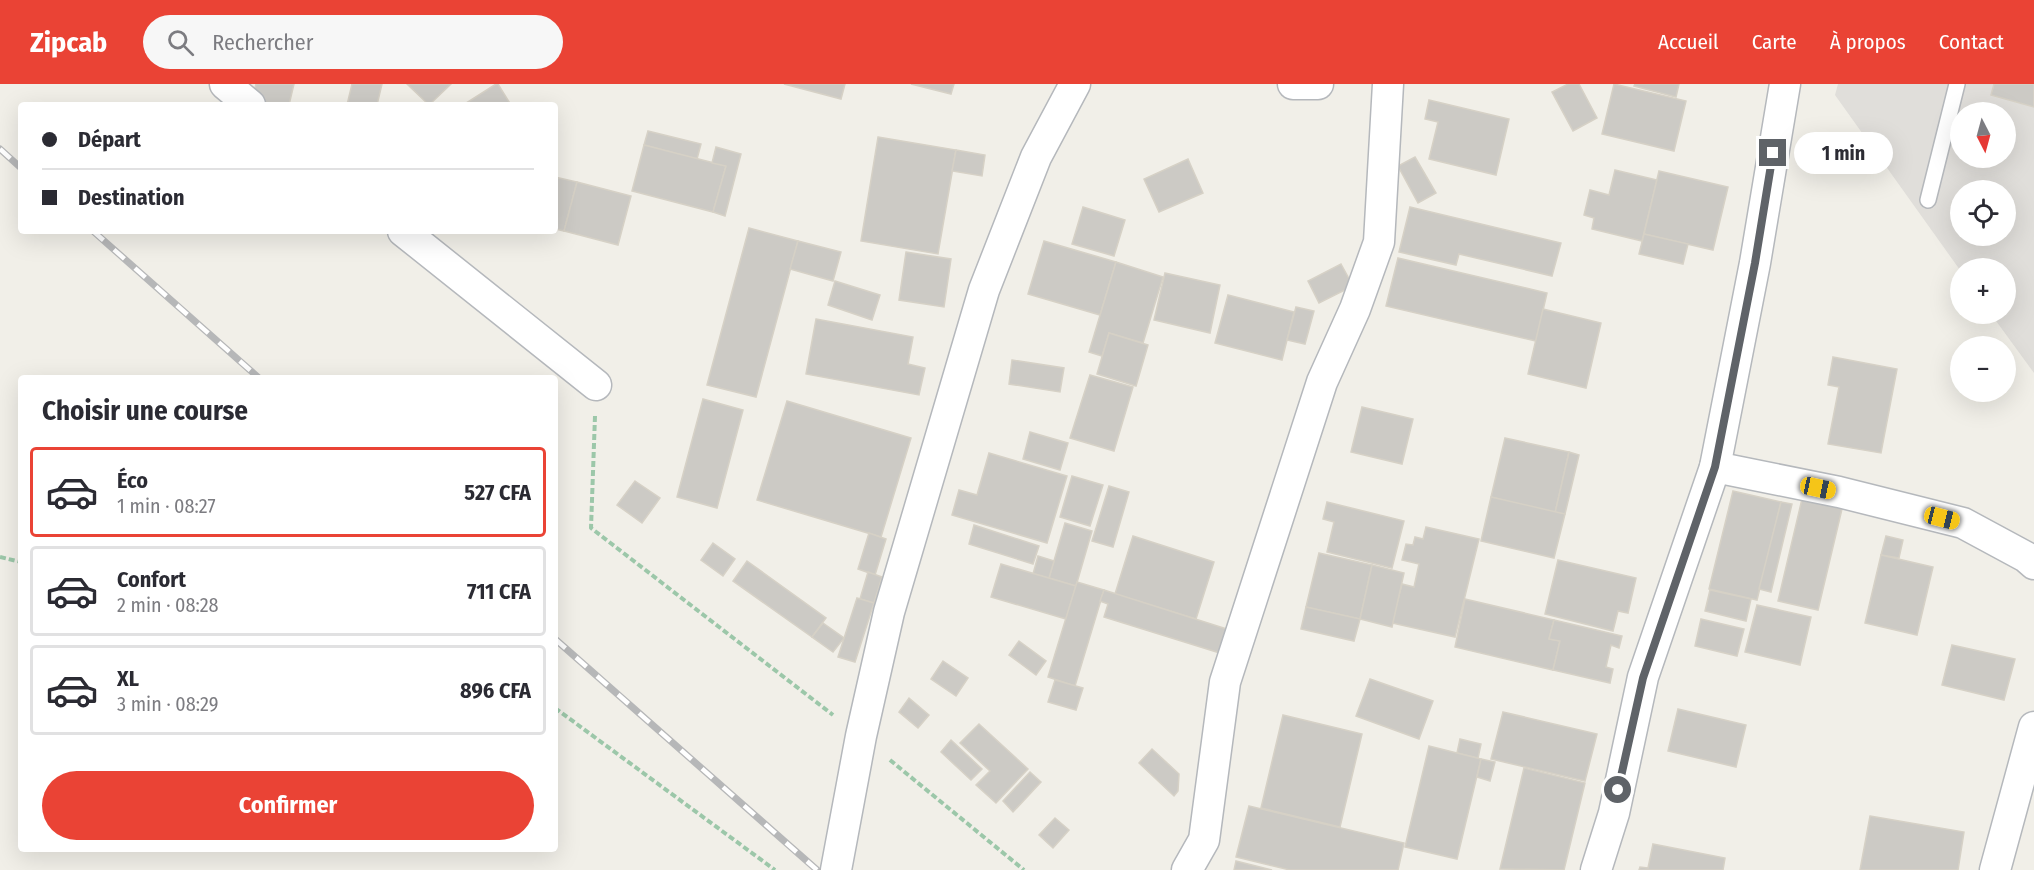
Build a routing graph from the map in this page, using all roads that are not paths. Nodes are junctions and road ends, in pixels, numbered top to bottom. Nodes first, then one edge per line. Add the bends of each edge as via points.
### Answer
1 (225, 84) edge
2 (1075, 84) edge
3 (1293, 84) edge
4 (1318, 84) edge
5 (1388, 84) edge
6 (1785, 84) edge
7 (1957, 84) edge
8 (246, 102) edge
9 (1928, 200) dead end
10 (407, 234) edge
11 (597, 385) road end
12 (1715, 467) junction
13 (2034, 564) edge
14 (2034, 727) edge
15 (2034, 807) edge
16 (2003, 837) junction
17 (836, 870) edge
18 (1187, 870) edge
19 (1596, 870) edge
20 (1995, 870) edge

1 - 8 street
2 - 17 street via 1036,158 984,290 889,612
3 - 4 street
5 - 18 street via 1379,242 1355,309 1322,382 1225,682 1204,840
6 - 12 street
7 - 9 lane
10 - 11 street
12 - 13 street via 1963,523
12 - 19 street via 1643,678 1614,813
14 - 16 street
15 - 16 street
16 - 20 street

